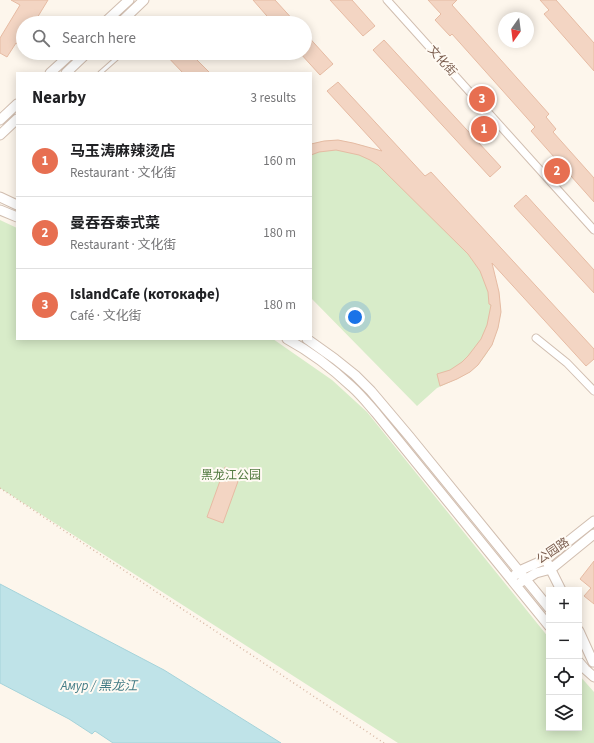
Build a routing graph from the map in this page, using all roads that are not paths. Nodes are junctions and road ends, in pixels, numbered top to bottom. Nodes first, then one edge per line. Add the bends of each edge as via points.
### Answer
1 (129, 0) edge
2 (144, 0) edge
3 (387, 0) edge
4 (112, 16) edge
5 (127, 16) edge
6 (64, 60) edge
7 (80, 60) edge
8 (114, 60) edge
9 (51, 72) edge
10 (67, 72) edge
11 (101, 72) edge
12 (16, 105) edge
13 (0, 120) edge
14 (16, 120) edge
15 (0, 135) edge
16 (0, 197) edge
17 (16, 205) edge
18 (0, 210) edge
19 (16, 217) edge
20 (594, 230) edge
21 (536, 338) dead end
22 (289, 340) edge
23 (308, 340) edge
24 (594, 391) edge
25 (594, 522) edge
26 (594, 534) edge
27 (546, 559) junction
28 (551, 569) junction
29 (519, 571) junction
30 (510, 578) junction
31 (525, 579) junction
32 (516, 585) junction
33 (560, 587) edge
34 (546, 604) edge
35 (547, 623) edge
36 (582, 637) edge
37 (582, 649) edge
38 (594, 663) edge
39 (582, 666) edge
40 (594, 677) edge

1 - 4 street
2 - 5 street
3 - 20 street, 文化街
6 - 9 street
7 - 10 street
8 - 11 lane
12 - 13 street
14 - 15 street
16 - 17 street
18 - 19 street
21 - 24 street via 567,363
22 - 30 street via 352,387
23 - 29 street via 336,359 371,391
25 - 27 street, 公园路
26 - 28 street, 公园路
27 - 28 street
27 - 29 street, 公园路
28 - 31 street, 公园路
28 - 33 street
29 - 30 street, 公园路
29 - 31 street
30 - 32 street
31 - 32 street, 公园路
31 - 34 street
32 - 35 street
36 - 38 street
37 - 38 street
39 - 40 street

